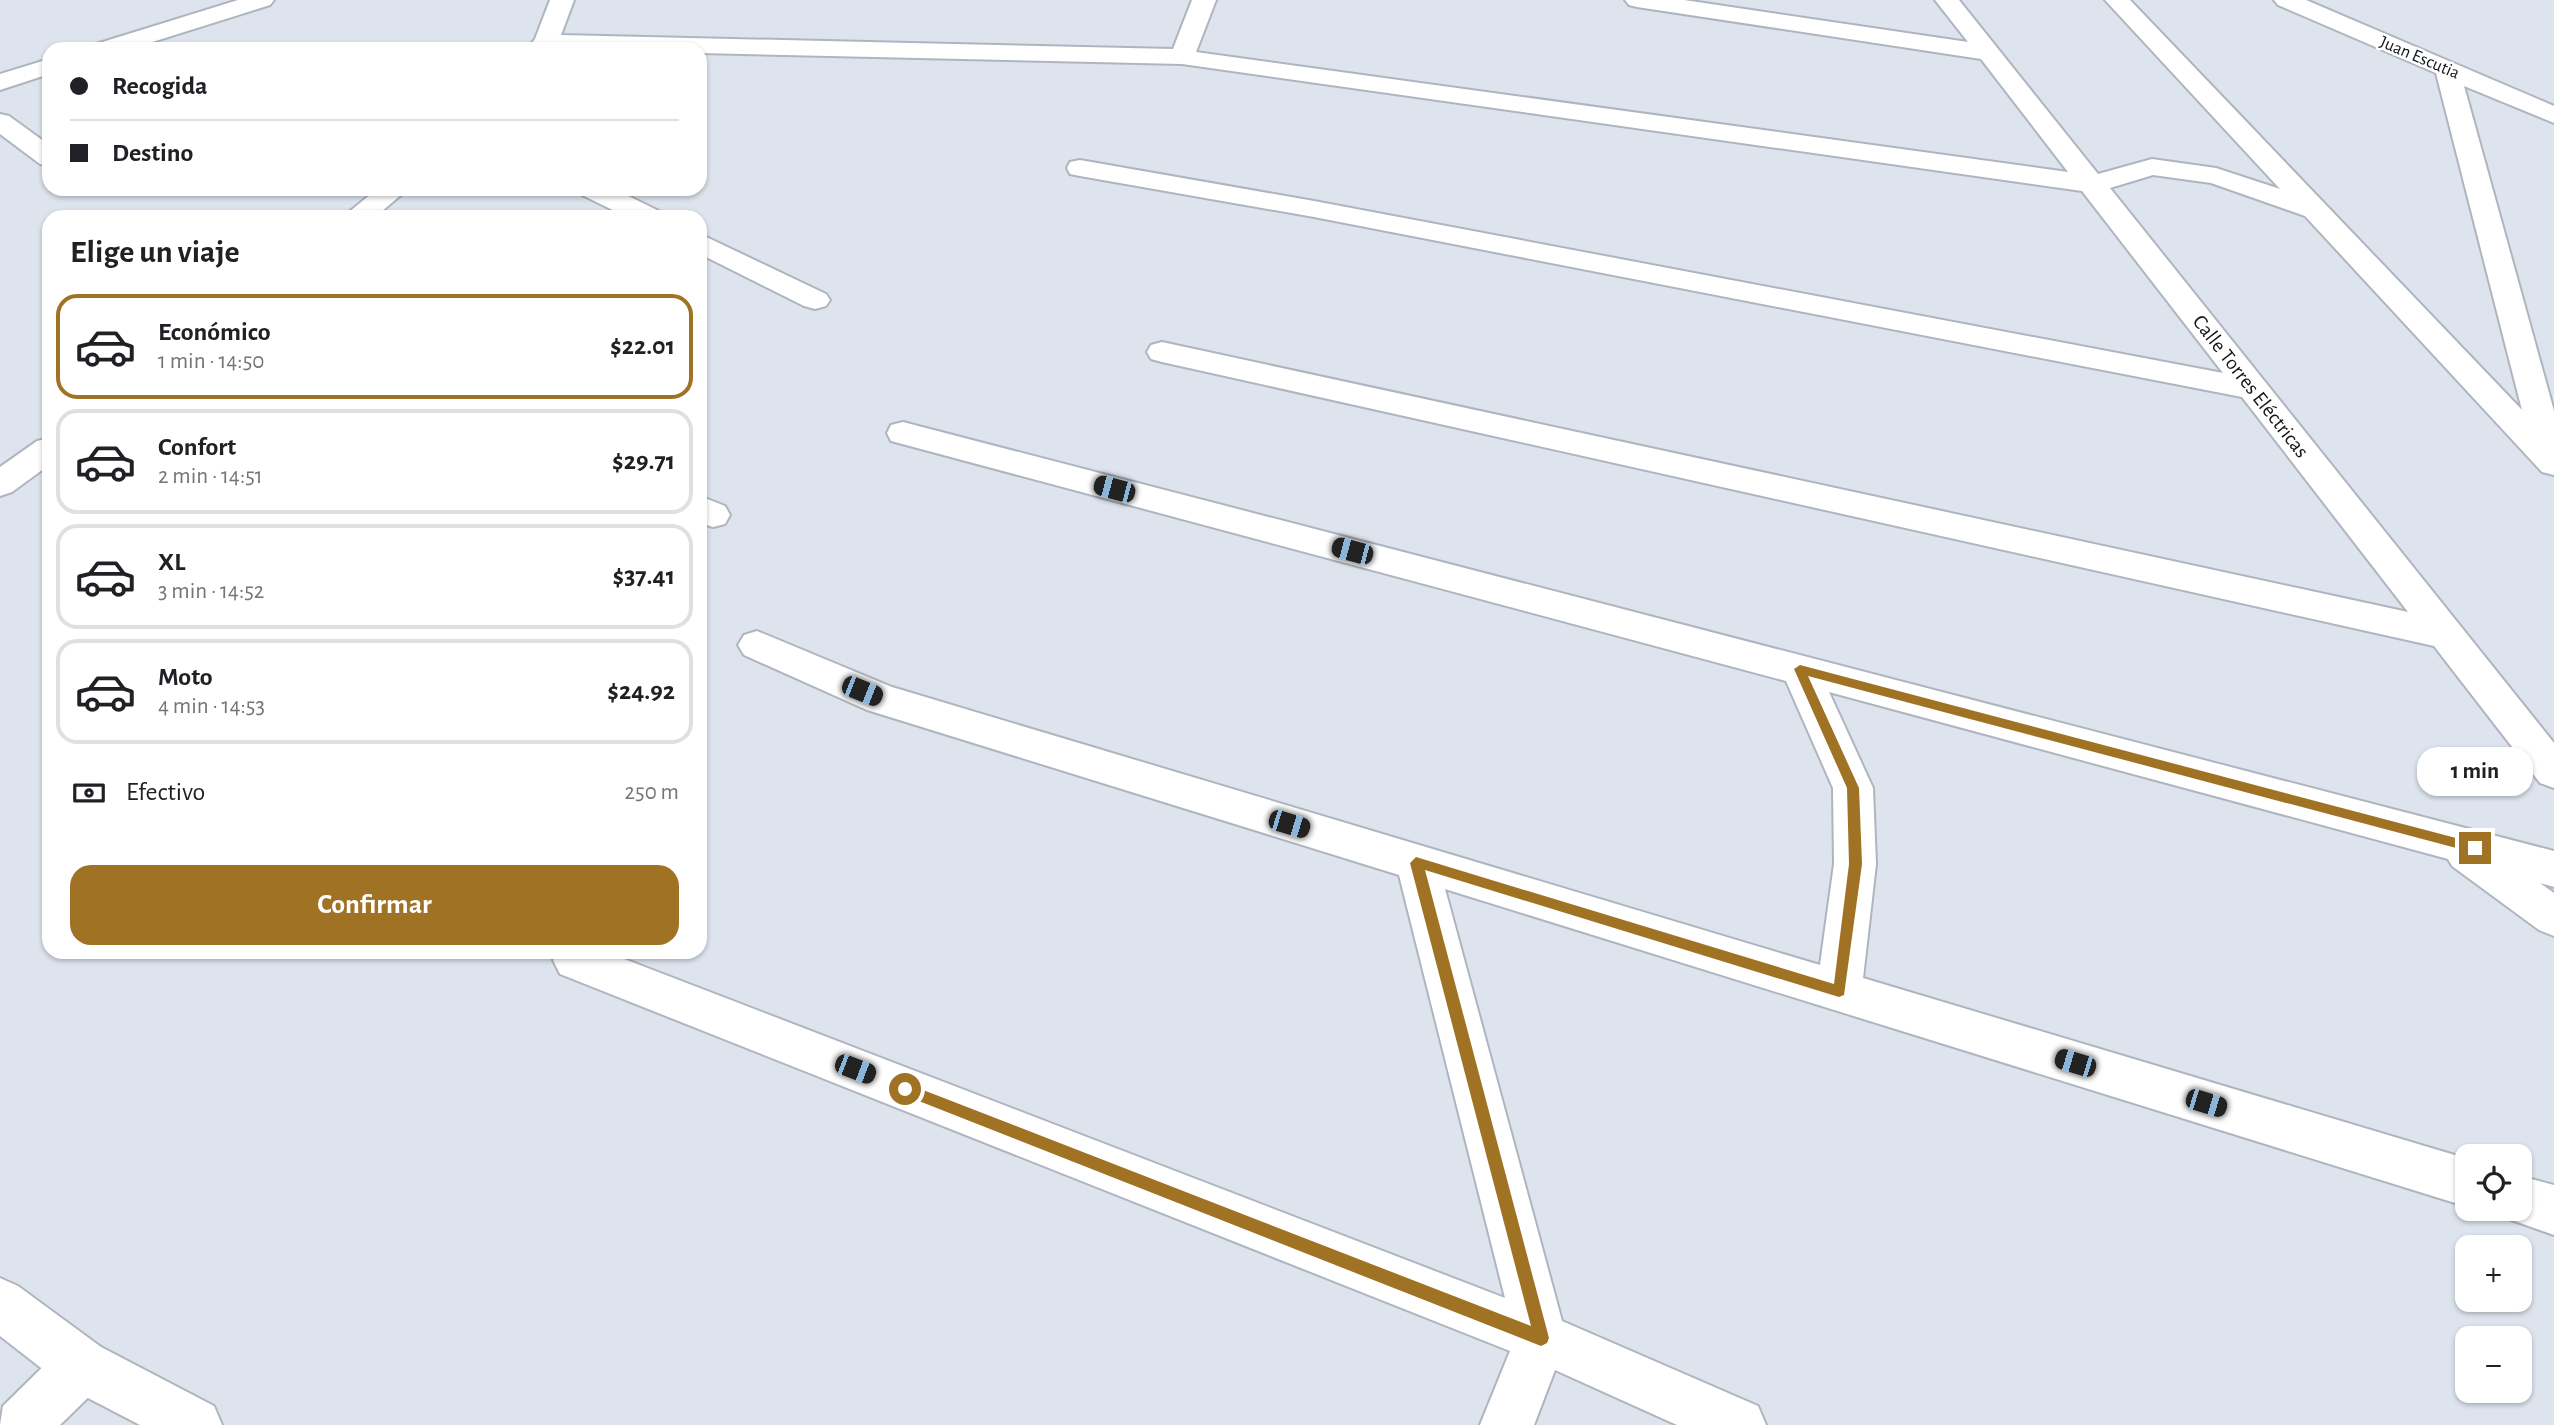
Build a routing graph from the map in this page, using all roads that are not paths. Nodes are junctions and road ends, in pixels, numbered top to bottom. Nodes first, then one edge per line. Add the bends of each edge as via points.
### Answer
1 (262, 0) edge
2 (562, 0) edge
3 (1204, 0) edge
4 (1637, 0) edge
5 (1947, 0) edge
6 (2117, 0) edge
7 (2286, 0) edge
8 (127, 42) edge
9 (543, 42) edge
10 (707, 48) edge
11 (1989, 53) junction
12 (1182, 57) junction
13 (42, 68) edge
14 (2446, 68) junction
15 (0, 82) edge
16 (2554, 115) edge
17 (0, 122) edge
18 (42, 153) edge
19 (1080, 168) dead end
20 (2093, 184) junction
21 (384, 196) edge
22 (606, 196) edge
23 (366, 210) edge
24 (635, 210) edge
25 (2319, 212) junction
26 (707, 246) edge
27 (815, 300) dead end
28 (1162, 352) dead end
29 (2253, 388) junction
30 (903, 433) dead end
31 (2553, 463) edge
32 (42, 464) edge
33 (0, 484) edge
34 (2448, 635) junction
35 (757, 645) dead end
36 (1800, 669) junction
37 (2548, 758) edge
38 (2448, 841) junction
39 (1416, 863) junction
40 (2554, 869) edge
41 (2554, 917) edge
42 (575, 960) dead end
43 (1839, 991) junction
44 (2455, 1180) edge
45 (2532, 1204) edge
46 (2554, 1210) edge
47 (0, 1304) edge
48 (1541, 1338) junction
49 (82, 1366) junction
50 (22, 1425) edge
51 (195, 1425) edge
52 (1507, 1425) edge
53 (1739, 1425) edge

1 - 8 street
2 - 9 street
3 - 12 street
4 - 11 street
5 - 11 street, Calle Torres Eléctricas
6 - 25 street
7 - 14 street, Juan Escutia
10 - 12 street
11 - 20 street, Calle Torres Eléctricas
12 - 20 street
13 - 15 street
14 - 16 street, Juan Escutia
14 - 31 street
17 - 18 street
19 - 29 street
20 - 25 street via 2152,167 2216,176
20 - 29 street, Calle Torres Eléctricas
21 - 23 street
22 - 24 street
25 - 31 street
26 - 27 street
28 - 34 street
29 - 34 street, Calle Torres Eléctricas
30 - 36 street
32 - 33 street
34 - 37 street, Calle Torres Eléctricas
35 - 39 street via 881,699
36 - 38 street
36 - 43 street via 1853,788 1855,864
38 - 40 street
38 - 41 street
39 - 43 street
39 - 48 street
42 - 48 street
43 - 44 street
45 - 46 street
47 - 49 street
48 - 52 street
48 - 53 street
49 - 50 street
49 - 51 street

